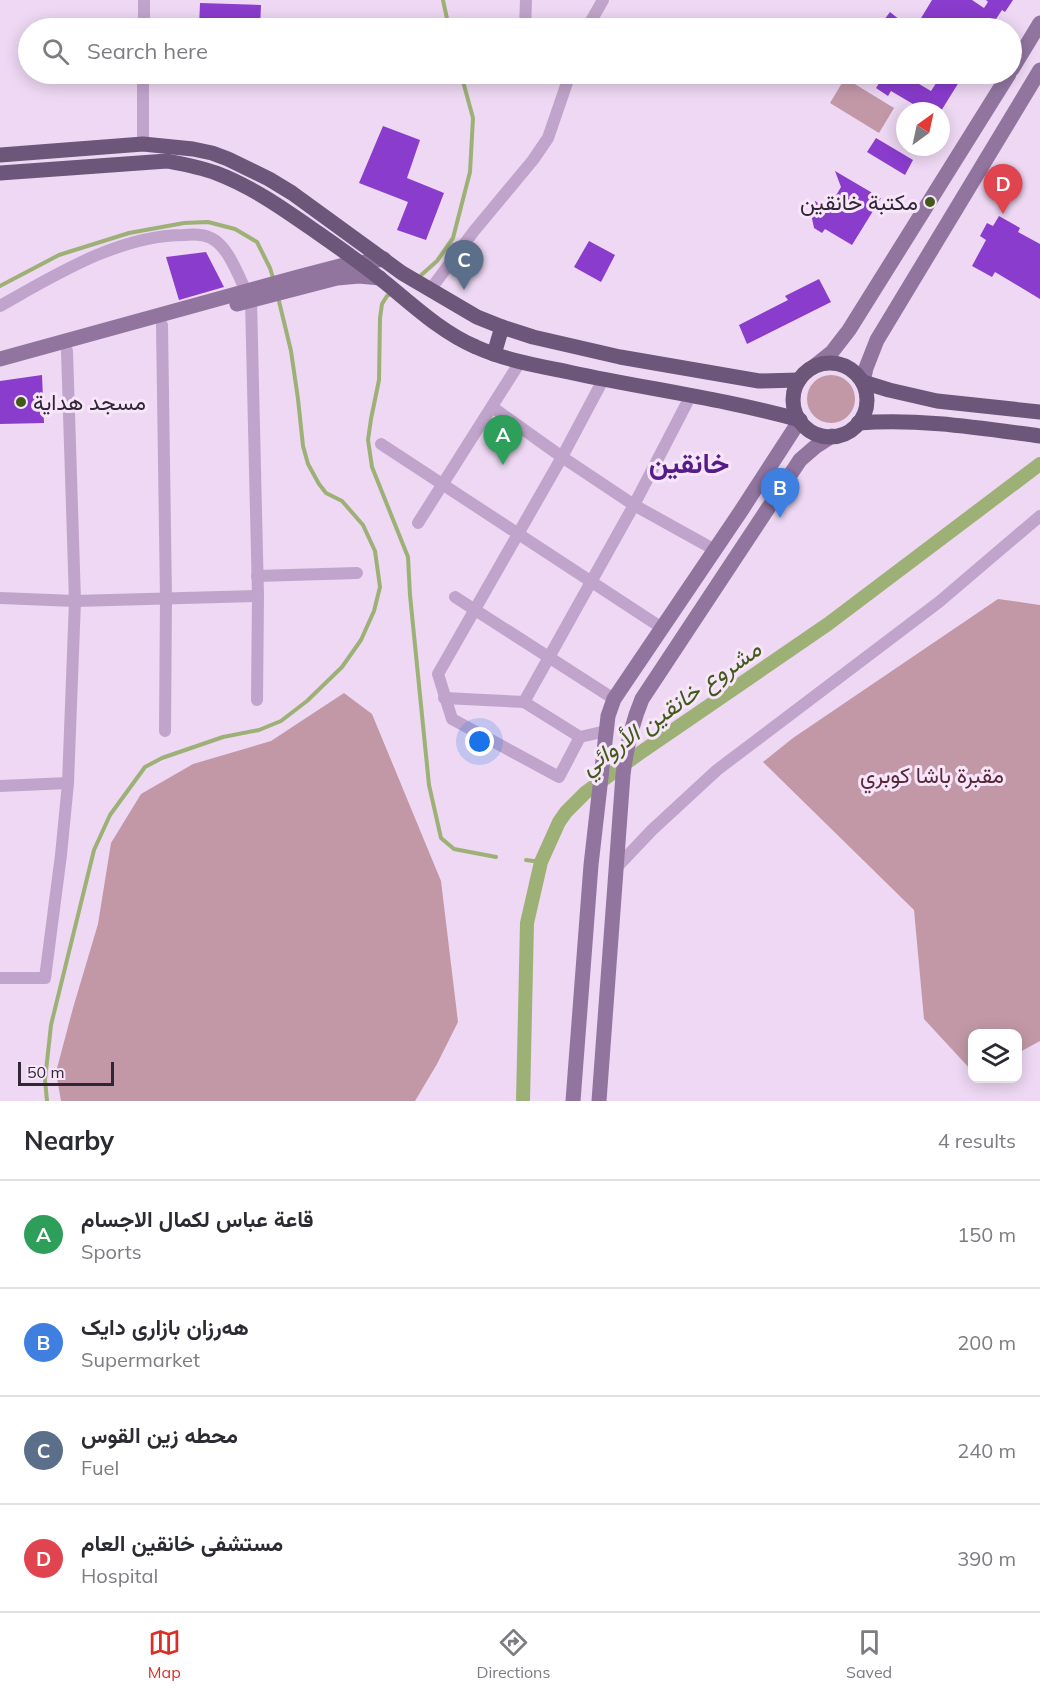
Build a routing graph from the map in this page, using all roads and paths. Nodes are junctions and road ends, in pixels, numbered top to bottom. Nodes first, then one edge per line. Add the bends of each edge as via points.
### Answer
1 (144, 0) edge
2 (526, 0) edge
3 (603, 0) edge
4 (144, 18) edge
5 (525, 18) edge
6 (593, 18) edge
7 (1040, 24) edge
8 (1022, 52) edge
9 (1040, 70) edge
10 (143, 84) edge
11 (567, 84) edge
12 (1003, 84) edge
13 (143, 144) junction
14 (0, 155) edge
15 (0, 173) edge
16 (384, 259) junction
17 (360, 263) junction
18 (383, 280) junction
19 (299, 282) junction
20 (425, 287) junction
21 (252, 295) junction
22 (0, 306) edge
23 (162, 325) junction
24 (502, 327) junction
25 (67, 351) junction
26 (494, 354) junction
27 (620, 357) junction
28 (0, 359) edge
29 (520, 362) junction
30 (812, 368) junction
31 (0, 369) edge
32 (799, 380) junction
33 (610, 381) junction
34 (863, 382) junction
35 (691, 395) junction
36 (492, 407) junction
37 (1040, 412) edge
38 (800, 420) junction
39 (858, 423) junction
40 (832, 436) junction
41 (1040, 436) edge
42 (381, 444) dead end
43 (562, 457) junction
44 (444, 485) junction
45 (634, 505) junction
46 (1040, 516) edge
47 (418, 523) dead end
48 (518, 533) junction
49 (715, 550) junction
50 (357, 573) dead end
51 (257, 576) junction
52 (592, 582) junction
53 (258, 596) junction
54 (455, 597) dead end
55 (0, 598) edge
56 (166, 598) junction
57 (75, 601) junction
58 (473, 610) junction
59 (662, 628) junction
60 (549, 657) junction
61 (444, 698) junction
62 (614, 699) junction
63 (257, 700) dead end
64 (524, 702) junction
65 (638, 709) junction
66 (165, 731) dead end
67 (606, 731) junction
68 (580, 737) junction
69 (68, 783) junction
70 (0, 786) edge
71 (615, 869) junction
72 (0, 978) edge
73 (573, 1101) edge
74 (599, 1101) edge

1 - 4 street
2 - 5 street
3 - 6 street
7 - 8 main road
9 - 34 main road via 877,340
10 - 13 street
11 - 20 street via 548,138 534,160
12 - 30 main road via 849,330 832,352
13 - 14 main road
13 - 16 main road via 212,153 247,168 292,194
15 - 17 main road via 167,161 194,166 215,172 267,199
16 - 17 main road
16 - 20 main road
17 - 18 main road
17 - 19 main road via 340,266
18 - 19 main road via 348,276
18 - 26 main road via 435,323
19 - 21 main road
20 - 24 main road
21 - 22 street via 219,243 206,236 176,235 124,244
21 - 23 main road
21 - 28 main road
21 - 51 street
23 - 25 main road
23 - 56 street
24 - 26 main road
24 - 27 main road
25 - 31 main road
25 - 57 street
26 - 29 main road
27 - 32 main road via 759,381
27 - 33 main road
29 - 33 main road
29 - 36 street
30 - 32 main road
30 - 34 main road via 834,363 846,366
32 - 38 main road via 793,400
33 - 35 main road
33 - 43 street
34 - 37 main road via 937,401
34 - 39 main road via 867,404
35 - 38 main road
35 - 45 street
36 - 43 street
36 - 44 street
38 - 40 main road via 819,435
38 - 49 main road
39 - 40 main road via 842,435
39 - 41 main road via 917,422
40 - 65 main road via 800,460
42 - 44 street
43 - 45 street
43 - 48 street
44 - 47 street
44 - 48 street
45 - 49 street
45 - 52 street
46 - 71 street via 939,602 710,776
48 - 52 street
48 - 58 street
49 - 59 main road
50 - 51 street
51 - 53 street
52 - 59 street
52 - 60 street
53 - 56 street
53 - 63 street
54 - 58 street
55 - 57 street
56 - 57 street
56 - 66 street
57 - 69 street
58 - 60 street
58 - 61 street via 438,674
59 - 62 main road
60 - 62 street
60 - 64 street
61 - 64 street
61 - 68 street via 452,720 559,777
62 - 65 main road
62 - 67 main road
64 - 68 street
65 - 71 main road via 625,757
67 - 68 street
67 - 73 main road via 591,865
69 - 70 street
69 - 72 street via 45,978
71 - 74 main road

